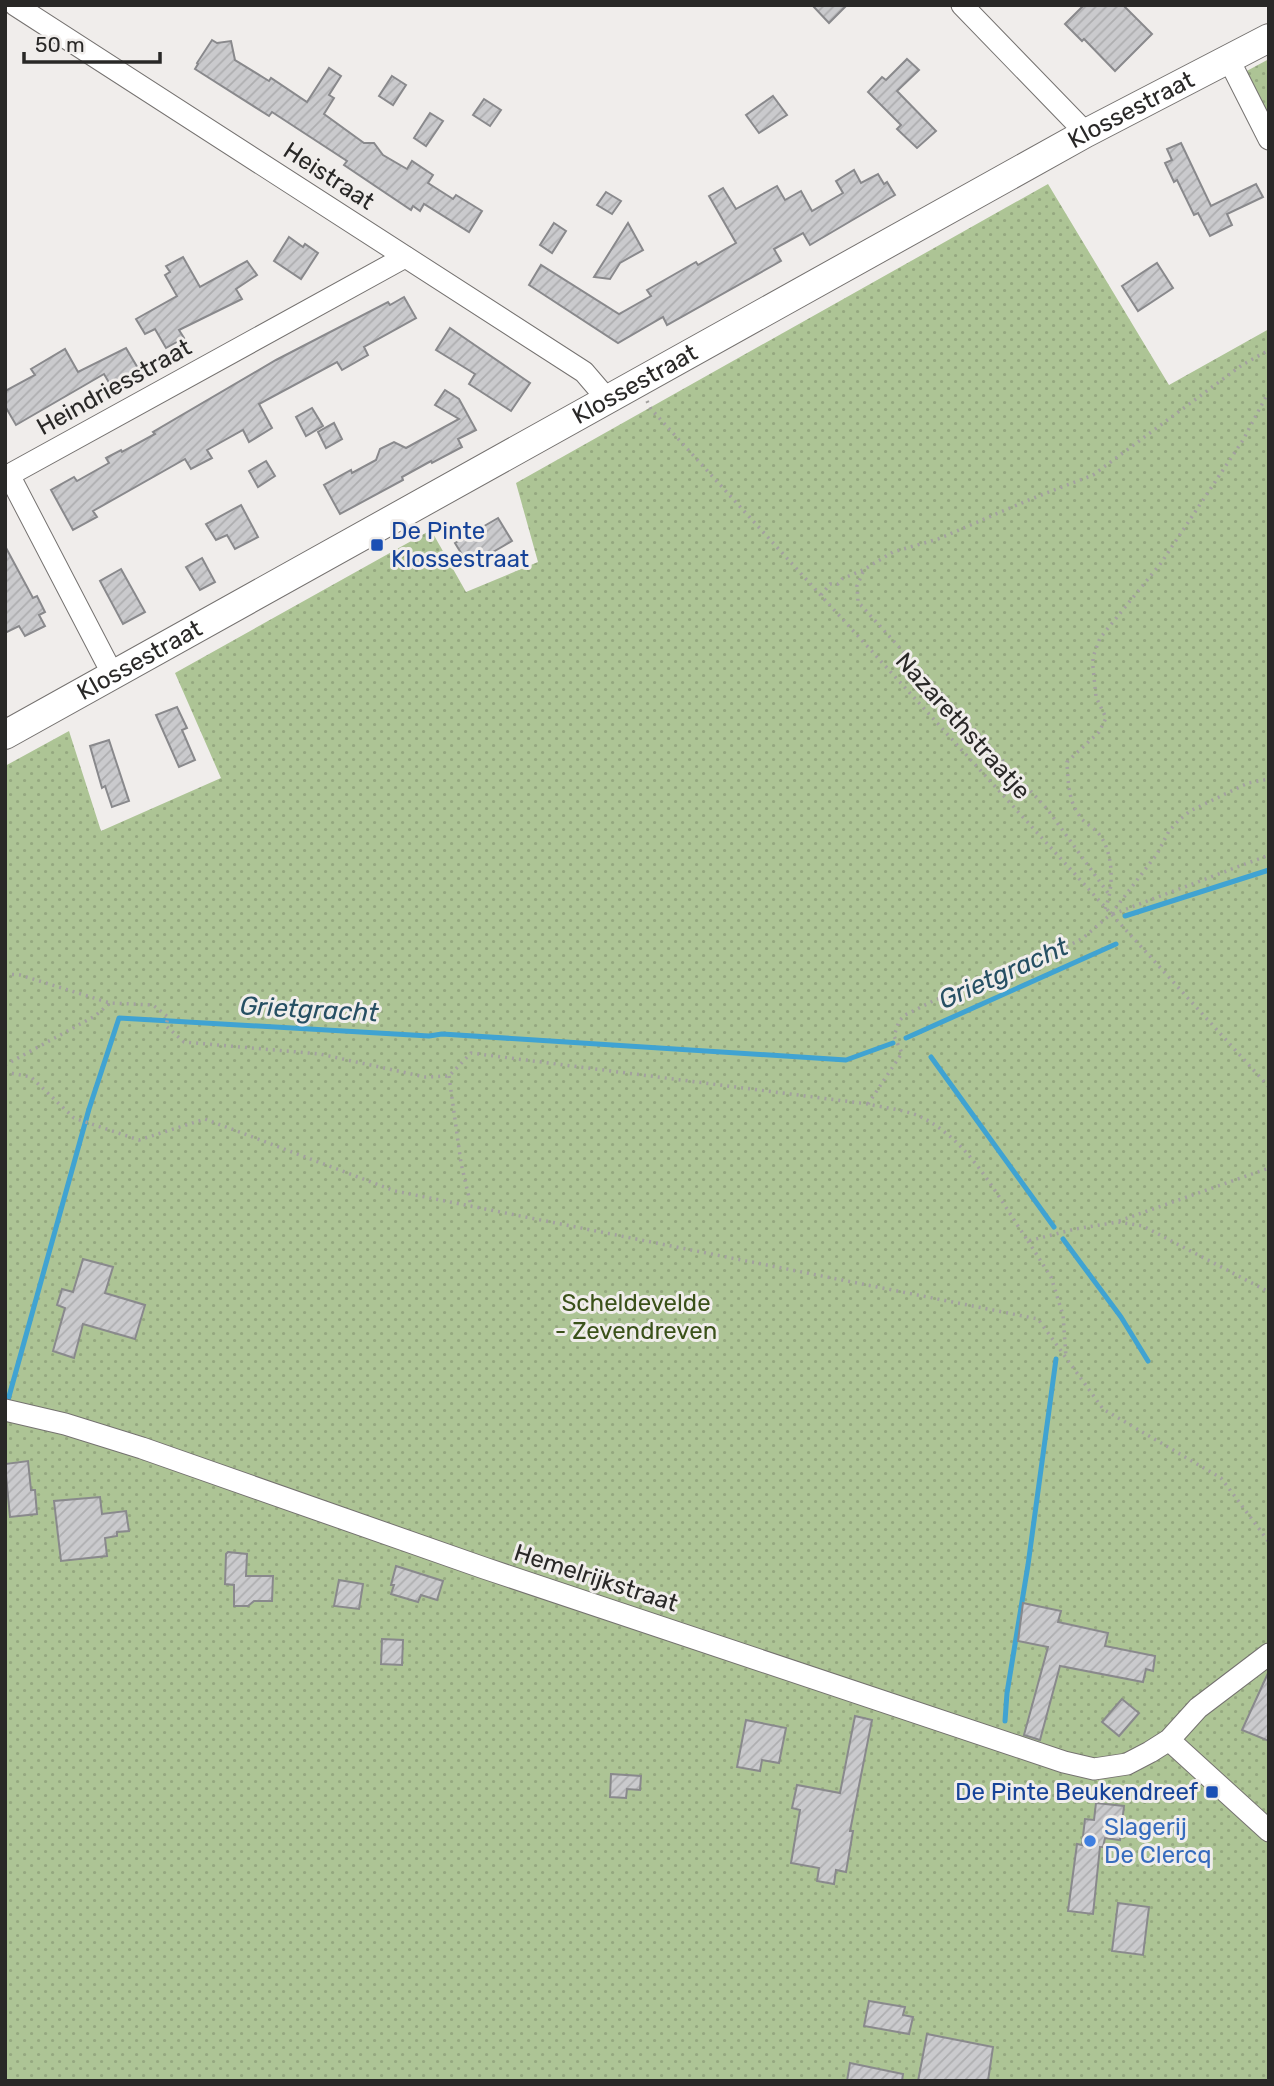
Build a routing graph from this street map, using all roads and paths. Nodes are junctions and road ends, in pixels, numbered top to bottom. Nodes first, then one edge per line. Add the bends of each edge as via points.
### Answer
1 (15, 5) edge
2 (962, 5) edge
3 (1269, 38) edge
4 (1228, 58) junction
5 (1086, 133) junction
6 (1269, 139) edge
7 (405, 257) junction
8 (1269, 350) edge
9 (637, 384) junction
10 (1269, 391) edge
11 (608, 400) junction
12 (863, 570) junction
13 (821, 595) junction
14 (113, 675) junction
15 (5, 735) edge
16 (1269, 779) edge
17 (1269, 855) edge
18 (1110, 895) junction
19 (1105, 909) junction
20 (1111, 914) junction
21 (5, 974) edge
22 (110, 1003) junction
23 (5, 1065) edge
24 (5, 1072) edge
25 (449, 1076) junction
26 (1269, 1087) edge
27 (868, 1104) junction
28 (1269, 1168) edge
29 (471, 1206) junction
30 (1118, 1222) junction
31 (1028, 1241) junction
32 (1269, 1292) edge
33 (1066, 1359) junction
34 (5, 1410) edge
35 (1269, 1542) edge
36 (1269, 1654) edge
37 (1169, 1740) junction
38 (1269, 1831) edge

1 - 7 street, Heistraat
2 - 5 street
3 - 4 street, Klossestraat
4 - 5 street, Klossestraat
4 - 6 street
5 - 9 street, Klossestraat
7 - 11 street, Heistraat via 584,372
7 - 14 street, Heindriesstraat via 9,475
8 - 12 path via 1093,475 938,539 893,552
9 - 11 street, Klossestraat
9 - 13 path, Nazarethstraatje via 651,409
10 - 18 path via 1243,440 1161,563 1100,638 1093,657 1096,697 1106,718 1099,732 1067,762 1069,791 1079,816 1100,834 1110,858
11 - 14 street, Klossestraat
12 - 13 path via 831,584
12 - 18 path via 858,602 1048,810
13 - 19 path, Nazarethstraatje
14 - 15 street, Klossestraat
16 - 20 path via 1248,783 1179,820
17 - 20 path
18 - 19 path
19 - 20 path, Nazarethstraatje
20 - 26 path, Nazarethstraatje
20 - 27 path via 1083,938 1046,958 905,1015 894,1036 902,1053
21 - 22 path
22 - 23 path
22 - 25 path via 153,1005 168,1017 166,1026 184,1042 320,1054 425,1077
24 - 29 path via 31,1077 74,1118 139,1140 205,1119 395,1191
25 - 27 path via 471,1053
25 - 29 path
27 - 31 path via 924,1118 958,1143
28 - 30 path
29 - 33 path via 1038,1319
30 - 31 path
30 - 32 path via 1143,1226
31 - 33 path via 1051,1277 1063,1315
33 - 35 path via 1103,1409 1222,1478
34 - 37 street, Hemelrijkstraat via 142,1448 1064,1762 1094,1769 1127,1764
36 - 37 street, Hemelrijkstraat via 1198,1708
37 - 38 street

